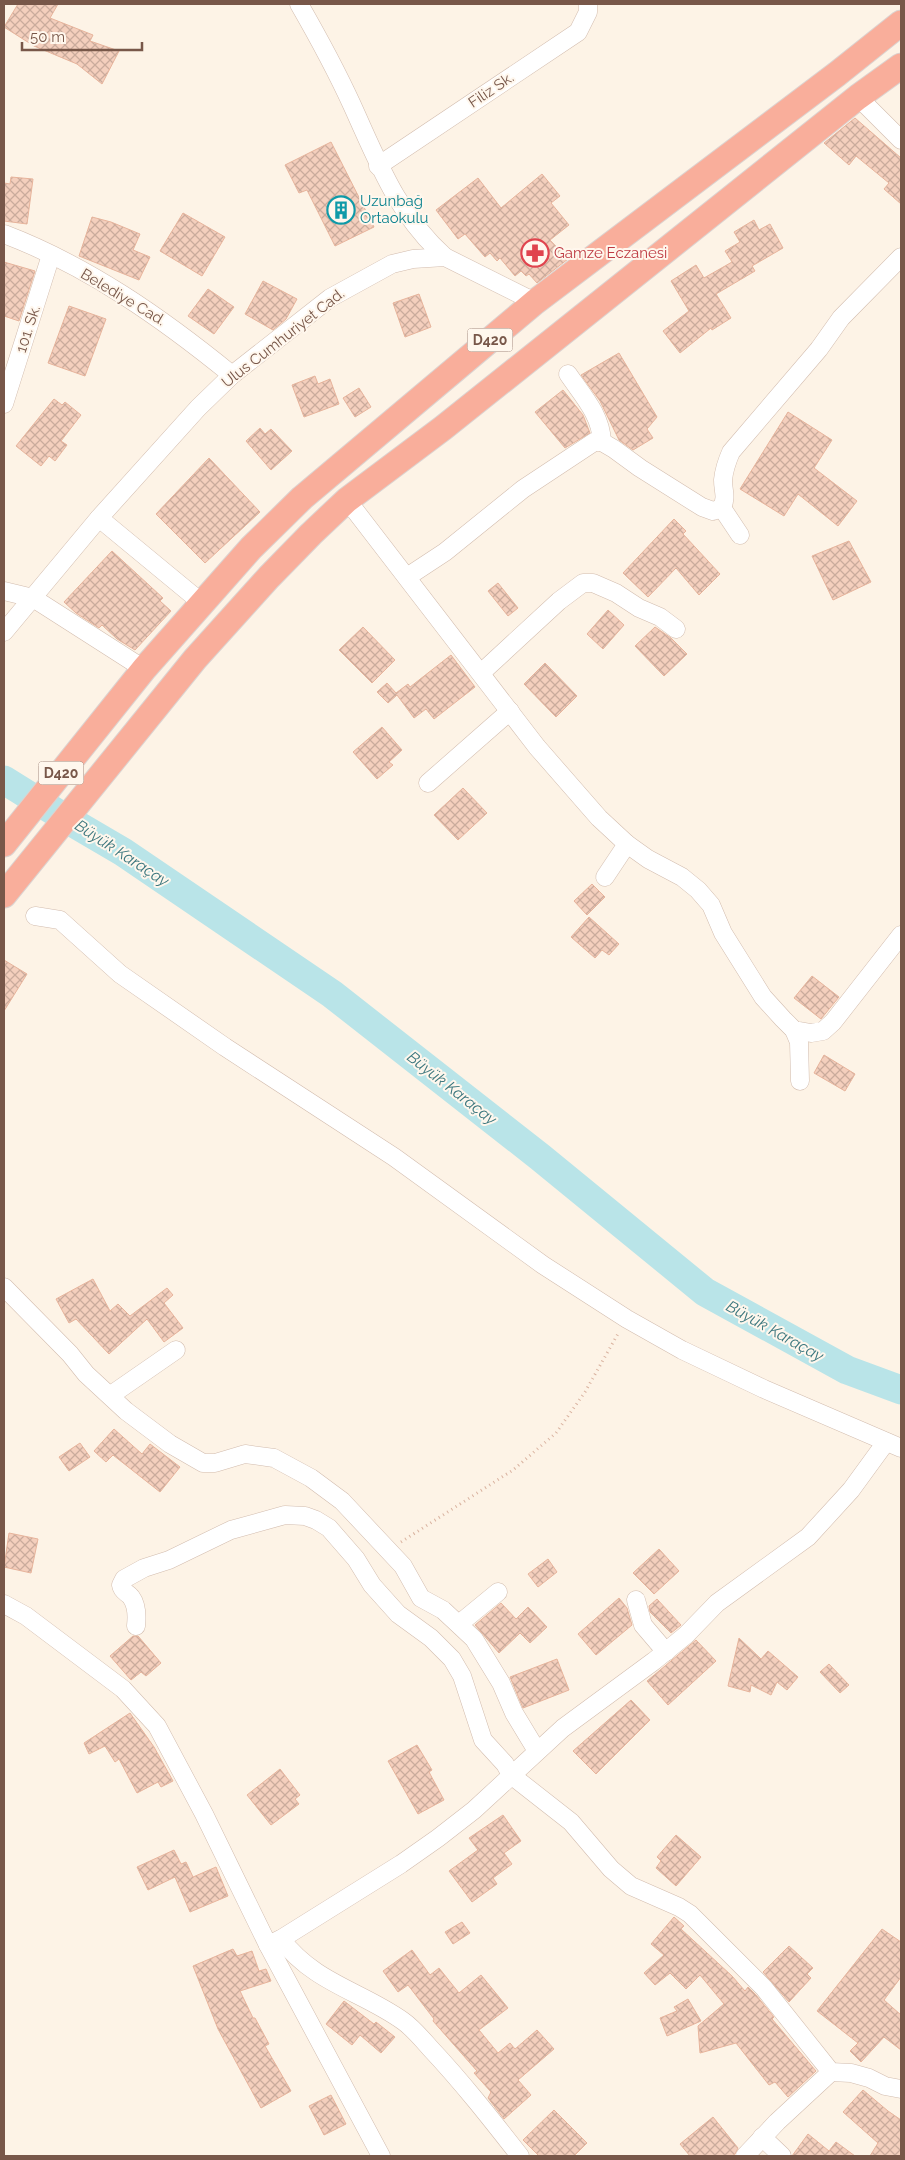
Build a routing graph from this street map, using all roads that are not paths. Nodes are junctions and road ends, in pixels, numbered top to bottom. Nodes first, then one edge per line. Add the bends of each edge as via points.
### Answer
1 (299, 4) edge
2 (588, 4) edge
3 (901, 23) edge
4 (901, 66) edge
5 (858, 97) junction
6 (901, 140) edge
7 (378, 166) junction
8 (4, 234) edge
9 (52, 254) junction
10 (901, 257) edge
11 (444, 258) junction
12 (536, 302) junction
13 (568, 374) dead end
14 (232, 375) junction
15 (4, 404) edge
16 (602, 442) junction
17 (347, 500) junction
18 (722, 508) junction
19 (99, 518) junction
20 (740, 535) dead end
21 (407, 578) junction
22 (4, 591) edge
23 (33, 598) junction
24 (202, 603) junction
25 (676, 629) dead end
26 (4, 632) edge
27 (144, 669) junction
28 (481, 674) junction
29 (510, 711) junction
30 (428, 783) dead end
31 (4, 844) edge
32 (627, 844) junction
33 (605, 877) dead end
34 (4, 895) edge
35 (35, 916) dead end
36 (901, 935) edge
37 (794, 1030) junction
38 (800, 1081) dead end
39 (4, 1287) edge
40 (176, 1350) dead end
41 (111, 1395) junction
42 (894, 1445) edge
43 (498, 1592) dead end
44 (636, 1600) dead end
45 (4, 1604) edge
46 (459, 1624) junction
47 (136, 1626) dead end
48 (666, 1652) junction
49 (537, 1751) junction
50 (511, 1775) junction
51 (275, 1942) junction
52 (830, 2072) junction
53 (901, 2089) edge
54 (762, 2137) junction
55 (381, 2156) edge
56 (520, 2156) edge
57 (745, 2156) edge
58 (782, 2156) edge

1 - 7 street via 329,56
2 - 7 street, Filiz Sk. via 588,12 578,32
3 - 12 highway, D420
4 - 5 highway
5 - 6 street
5 - 17 highway via 451,422
7 - 11 street via 409,219
8 - 9 street, Belediye Cad.
9 - 14 street, Belediye Cad. via 179,331
9 - 15 street, 101. Sk.
10 - 18 street via 842,318 731,452 723,480 726,498
11 - 12 street, Ulus Cumhuriyet Cad.
11 - 14 street, Ulus Cumhuriyet Cad. via 413,259 384,268 330,298
12 - 24 highway, D420 via 302,498
13 - 16 street via 597,416
14 - 19 street, Ulus Cumhuriyet Cad.
16 - 18 street via 702,507 713,511
16 - 21 street via 594,442 524,489
17 - 21 street
17 - 34 highway via 268,577 195,659
18 - 20 street
19 - 23 street, Ulus Cumhuriyet Cad.
19 - 24 street
21 - 28 street
22 - 23 street
23 - 26 street, Ulus Cumhuriyet Cad.
23 - 27 street
24 - 27 highway, D420
25 - 28 street via 607,588 583,583 558,601
27 - 31 highway, D420
28 - 29 street
29 - 30 street
29 - 32 street via 555,768
32 - 33 street
32 - 37 street via 698,890 763,997
35 - 42 street via 60,920 120,974 394,1157 543,1265 627,1318 682,1350
36 - 37 street via 823,1031
37 - 38 street via 799,1042
39 - 41 street via 86,1374
40 - 41 street
41 - 46 street via 144,1426 203,1462 215,1463 245,1454 260,1455 286,1462 329,1489 403,1566 421,1598
42 - 48 street via 808,1537 717,1603
43 - 46 street
44 - 48 street via 643,1625
45 - 51 street via 26,1616 123,1689 156,1726
46 - 49 street via 481,1649
47 - 50 street via 132,1598 122,1590 124,1579 231,1530 285,1515 305,1516 329,1528 398,1614 431,1638 452,1659 462,1676 483,1740
48 - 49 street
49 - 50 street
50 - 51 street via 438,1838
50 - 52 street via 571,1822 611,1869 631,1886 690,1914 764,1988
51 - 55 street
51 - 56 street via 337,1986 368,1998 405,2022 451,2071
52 - 53 street via 851,2073
52 - 54 street
54 - 57 street
54 - 58 street

